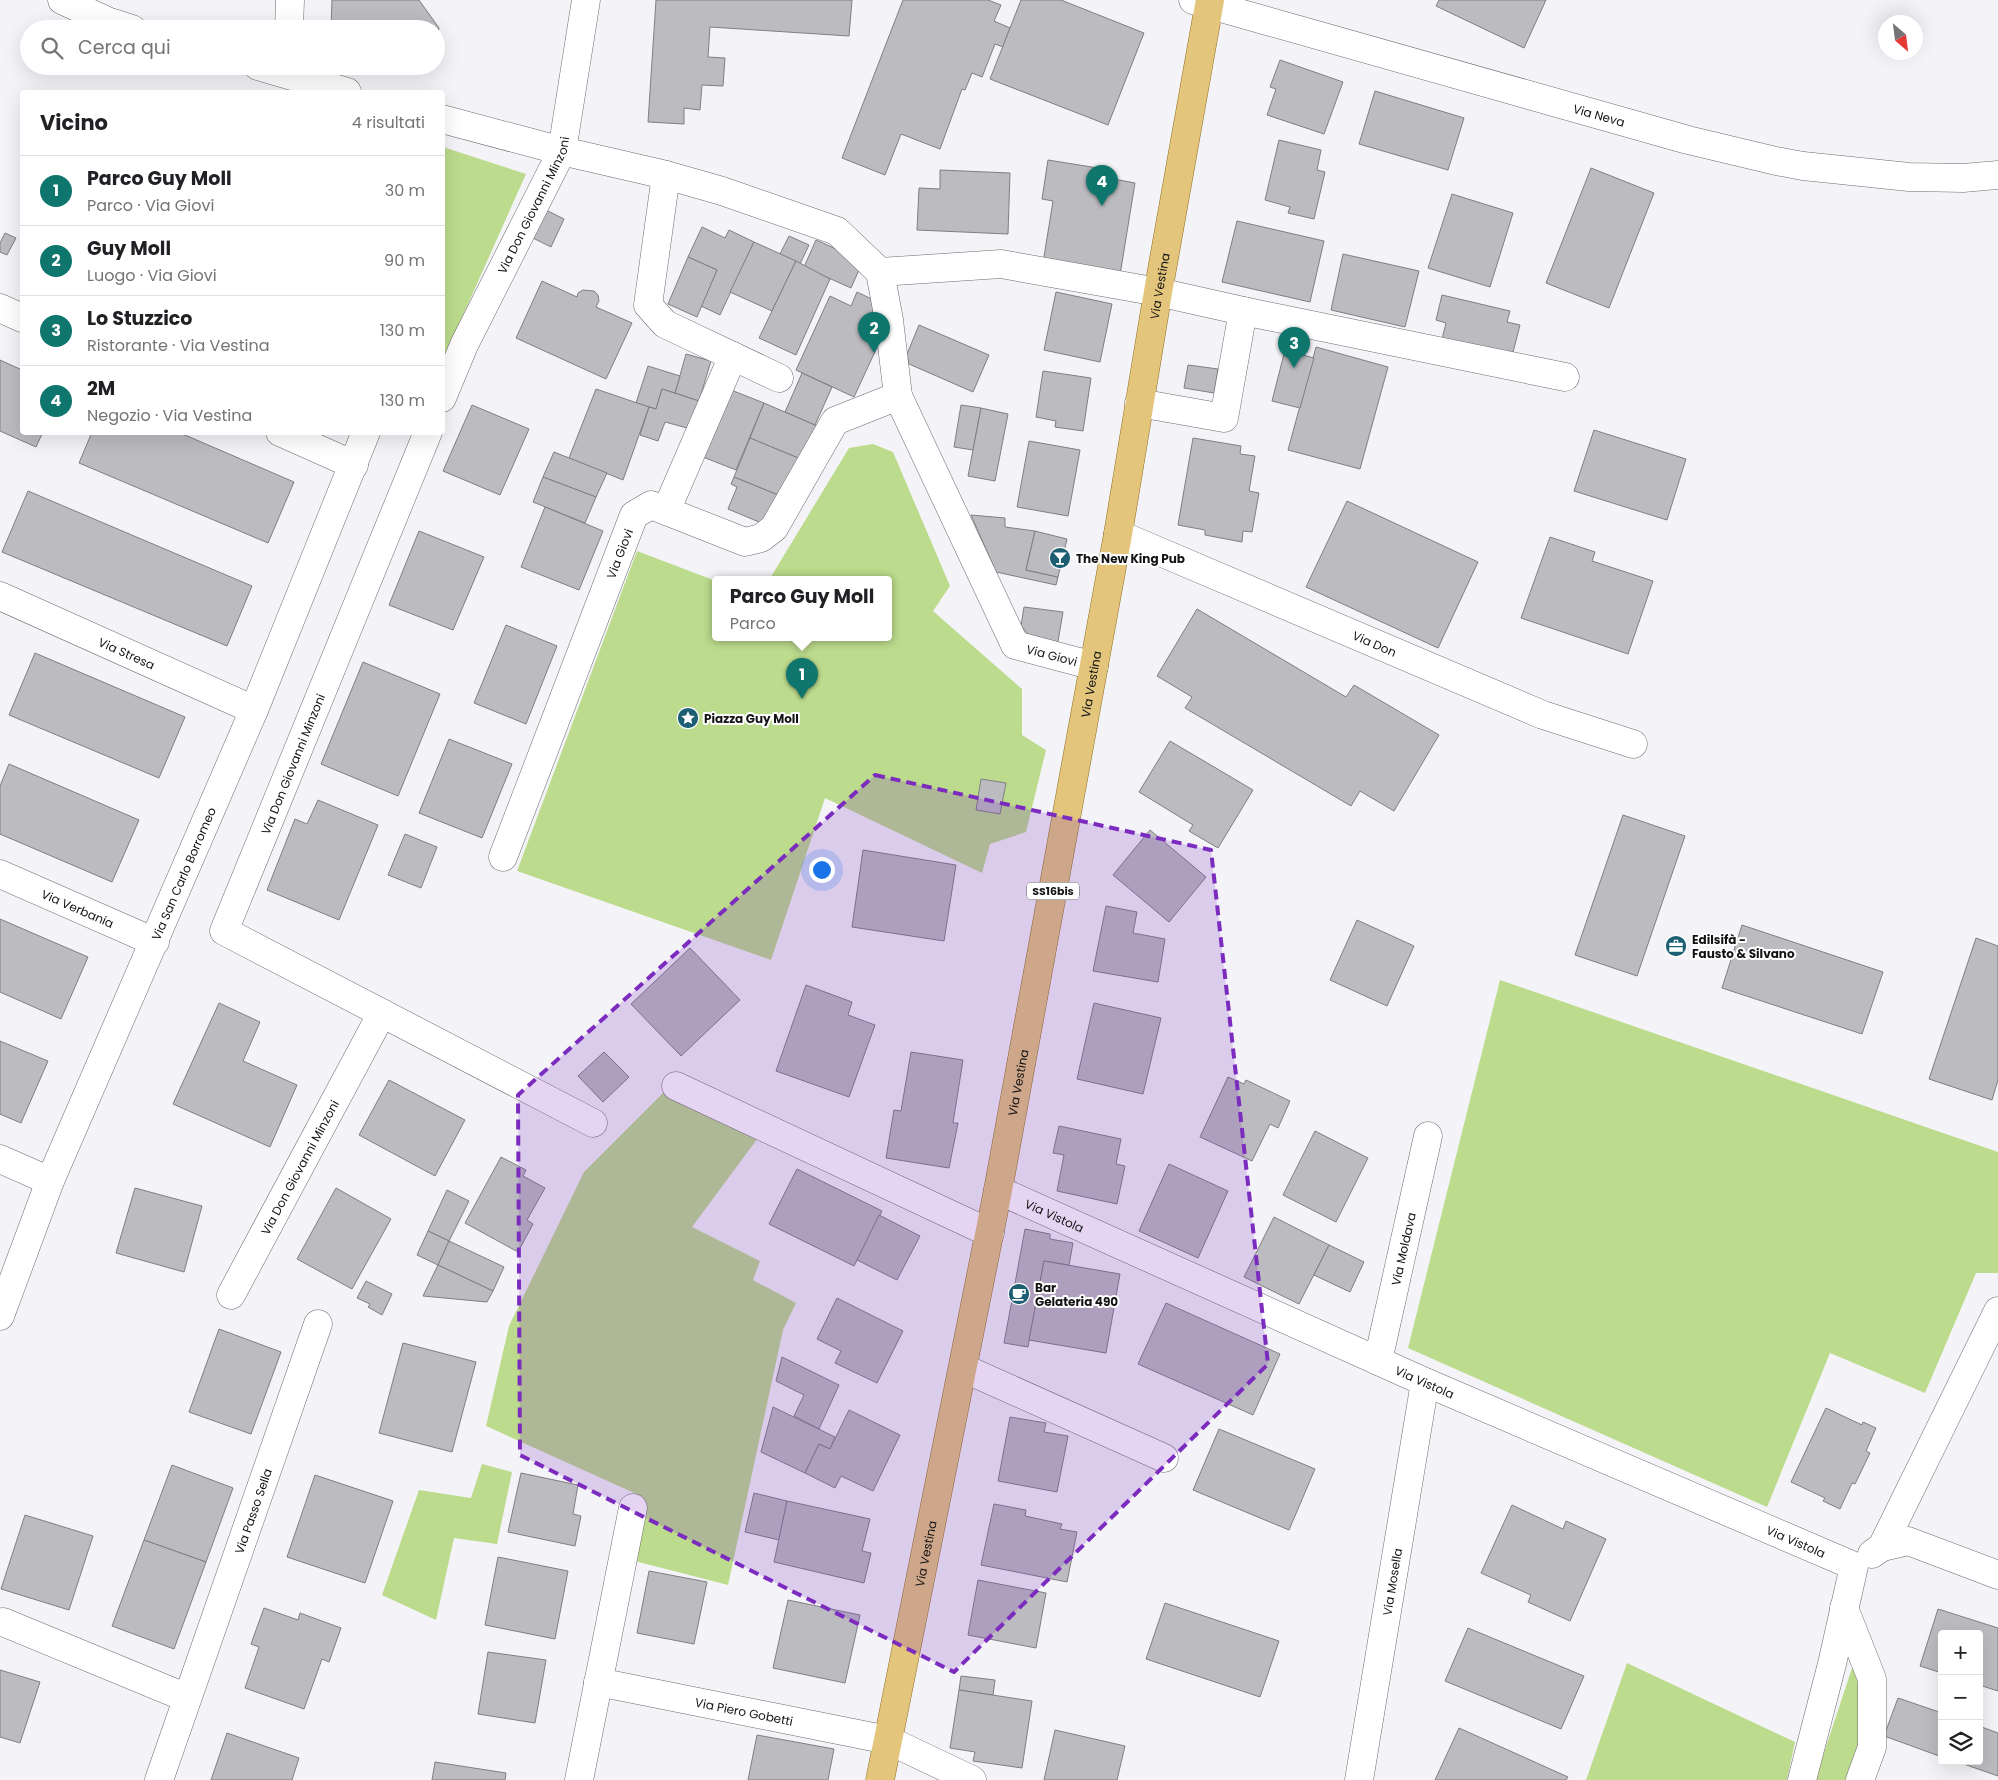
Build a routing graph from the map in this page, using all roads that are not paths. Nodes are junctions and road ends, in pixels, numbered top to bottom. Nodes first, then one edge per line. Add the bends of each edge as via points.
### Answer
1 (62, 0) edge
2 (290, 0) edge
3 (586, 0) edge
4 (1204, 2) edge
5 (104, 20) edge
6 (289, 20) edge
7 (298, 75) edge
8 (331, 90) edge
9 (445, 120) edge
10 (562, 151) junction
11 (666, 175) junction
12 (1998, 175) edge
13 (880, 272) junction
14 (1158, 292) junction
15 (0, 308) edge
16 (1243, 311) junction
17 (20, 317) edge
18 (733, 356) junction
19 (1565, 377) dead end
20 (779, 378) dead end
21 (445, 391) edge
22 (898, 396) junction
23 (1139, 403) junction
24 (287, 435) edge
25 (365, 435) edge
26 (427, 435) edge
27 (354, 465) junction
28 (666, 511) junction
29 (1118, 534) junction
30 (0, 596) edge
31 (1094, 666) junction
32 (254, 710) junction
33 (1632, 744) dead end
34 (503, 857) dead end
35 (0, 874) edge
36 (155, 942) junction
37 (382, 1013) junction
38 (676, 1086) dead end
39 (593, 1123) dead end
40 (1428, 1136) dead end
41 (0, 1159) edge
42 (50, 1181) junction
43 (998, 1190) junction
44 (990, 1233) junction
45 (231, 1295) dead end
46 (1998, 1311) edge
47 (0, 1316) edge
48 (318, 1324) dead end
49 (1378, 1361) junction
50 (963, 1368) junction
51 (1425, 1382) junction
52 (1164, 1458) dead end
53 (633, 1508) dead end
54 (1882, 1548) junction
55 (1854, 1566) junction
56 (1998, 1575) edge
57 (1844, 1608) junction
58 (3, 1622) dead end
59 (598, 1682) junction
60 (188, 1698) junction
61 (888, 1740) junction
62 (159, 1780) edge
63 (579, 1780) edge
64 (880, 1780) edge
65 (972, 1780) edge
66 (1359, 1780) edge
67 (1802, 1780) edge
68 (1860, 1780) edge

1 - 5 street
2 - 6 street
3 - 10 street, Via Don Giovanni Minzoni
4 - 12 street, Via Neva via 1688,140 1776,161 1909,177
4 - 14 main road, Via Vestina / SS16bis
7 - 8 street
9 - 10 street
10 - 11 street
10 - 21 street, Via Don Giovanni Minzoni via 464,345
11 - 13 street via 836,231
11 - 18 street via 648,305 665,324
13 - 14 street via 1001,264
13 - 22 street, Via Giovi
14 - 16 street
14 - 23 main road, Via Vestina / SS16bis
15 - 17 street
16 - 19 street
16 - 23 street via 1224,418
18 - 20 street
18 - 28 street
22 - 28 street, Via Giovi via 835,421 774,528 761,538 745,542
22 - 31 street, Via Giovi via 1015,645
23 - 29 main road, Via Vestina / SS16bis
24 - 27 street
25 - 27 street, Via San Carlo Borromeo
26 - 37 street, Via Don Giovanni Minzoni via 224,931
27 - 32 street, Via San Carlo Borromeo
28 - 34 street, Via Giovi via 651,505 634,515
29 - 31 main road, Via Vestina / SS16bis
29 - 33 street, Via Don via 1543,715
30 - 32 street, Via Stresa
31 - 43 main road, Via Vestina / SS16bis
32 - 36 street, Via San Carlo Borromeo
35 - 36 street, Via Verbania
36 - 42 street, Via San Carlo Borromeo
37 - 39 street, Via Don Giovanni Minzoni
37 - 45 street, Via Don Giovanni Minzoni
38 - 44 street
40 - 49 street, Via Moldava
41 - 42 street
42 - 47 street, Via San Carlo Borromeo
43 - 44 main road, Via Vestina / SS16bis
43 - 49 street, Via Vistola
44 - 50 main road, Via Vestina / SS16bis
46 - 54 street
48 - 60 street, Via Passo Sella
49 - 51 street, Via Vistola
50 - 52 street
50 - 61 main road, Via Vestina / SS16bis
51 - 55 street, Via Vistola
51 - 66 street, Via Mosella
53 - 59 street
54 - 55 street
54 - 56 street via 1908,1541
55 - 57 street
57 - 67 street
57 - 68 street via 1872,1679 1872,1747
58 - 60 street
59 - 61 street, Via Piero Gobetti
59 - 63 street
60 - 62 street, Via Passo Sella
61 - 64 main road, Via Vestina / SS16bis
61 - 65 street

